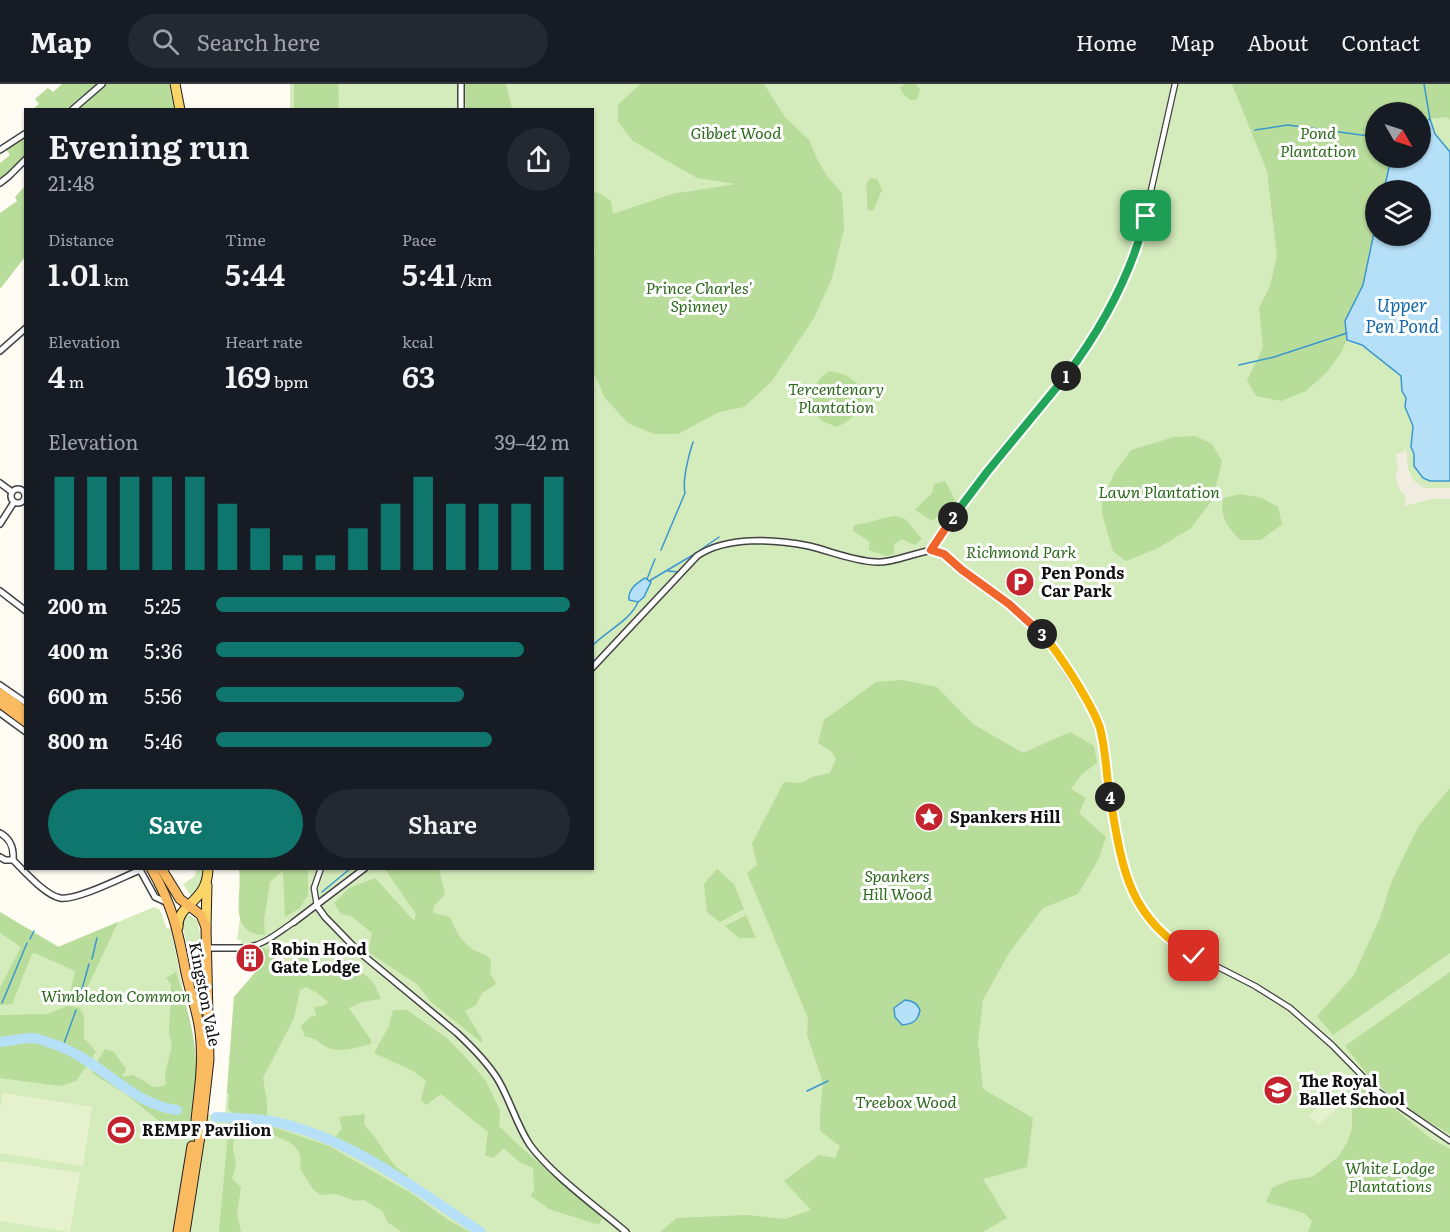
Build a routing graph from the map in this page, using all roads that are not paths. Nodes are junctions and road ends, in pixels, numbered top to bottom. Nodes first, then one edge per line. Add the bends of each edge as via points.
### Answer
1 (102, 84) edge
2 (175, 84) edge
3 (461, 84) edge
4 (1175, 84) edge
5 (74, 108) edge
6 (180, 108) edge
7 (462, 108) edge
8 (24, 134) edge
9 (0, 150) edge
10 (24, 161) edge
11 (0, 183) edge
12 (24, 330) edge
13 (0, 351) edge
14 (0, 483) edge
15 (24, 488) edge
16 (12, 492) junction
17 (24, 500) edge
18 (15, 502) junction
19 (0, 524) edge
20 (931, 550) junction
21 (0, 591) edge
22 (1012, 607) joint
23 (24, 609) edge
24 (594, 666) edge
25 (0, 685) edge
26 (0, 693) edge
27 (24, 702) edge
28 (0, 703) edge
29 (24, 711) edge
30 (1, 715) edge
31 (24, 721) edge
32 (24, 731) edge
33 (0, 833) edge
34 (0, 857) edge
35 (13, 860) junction
36 (137, 870) edge
37 (140, 870) edge
38 (152, 870) edge
39 (162, 870) edge
40 (208, 870) edge
41 (320, 870) edge
42 (362, 870) edge
43 (208, 880) junction
44 (170, 903) junction
45 (188, 906) junction
46 (317, 906) junction
47 (294, 922) joint
48 (178, 927) junction
49 (206, 927) junction
50 (206, 948) junction
51 (240, 948) joint
52 (205, 1068) junction
53 (1450, 1141) edge
54 (183, 1231) edge
55 (626, 1232) edge

1 - 5 street
2 - 6 main road
3 - 7 street
4 - 20 street via 1141,235 1116,297 1069,373 987,472
8 - 9 street
10 - 11 street
12 - 13 street
14 - 16 street
15 - 16 street
16 - 18 street
17 - 18 street
18 - 19 street
20 - 22 street via 944,554
20 - 24 street via 881,562 782,543 731,542 712,547 697,556
21 - 23 street
22 - 53 street via 1046,639 1096,718 1123,865 1130,888 1149,919 1177,946 1290,1008 1377,1091
25 - 27 street
26 - 29 highway
28 - 31 highway
30 - 32 street
33 - 35 street via 11,844
34 - 35 street
35 - 36 street via 60,898 83,894
37 - 44 street via 155,897
38 - 44 highway, Kingston Vale
39 - 45 highway, Kingston Vale
40 - 43 main road
41 - 46 street via 314,888
42 - 46 street
43 - 45 main road
43 - 49 main road
44 - 48 highway, Kingston Vale
45 - 48 main road via 179,916
45 - 49 highway, Kingston Vale via 201,915
46 - 47 street
46 - 55 street via 358,951 472,1047 498,1079 532,1147
47 - 51 street via 250,948
48 - 52 highway, Kingston Vale
49 - 50 highway, Kingston Vale
50 - 51 street
50 - 52 highway, Kingston Vale
52 - 54 highway

